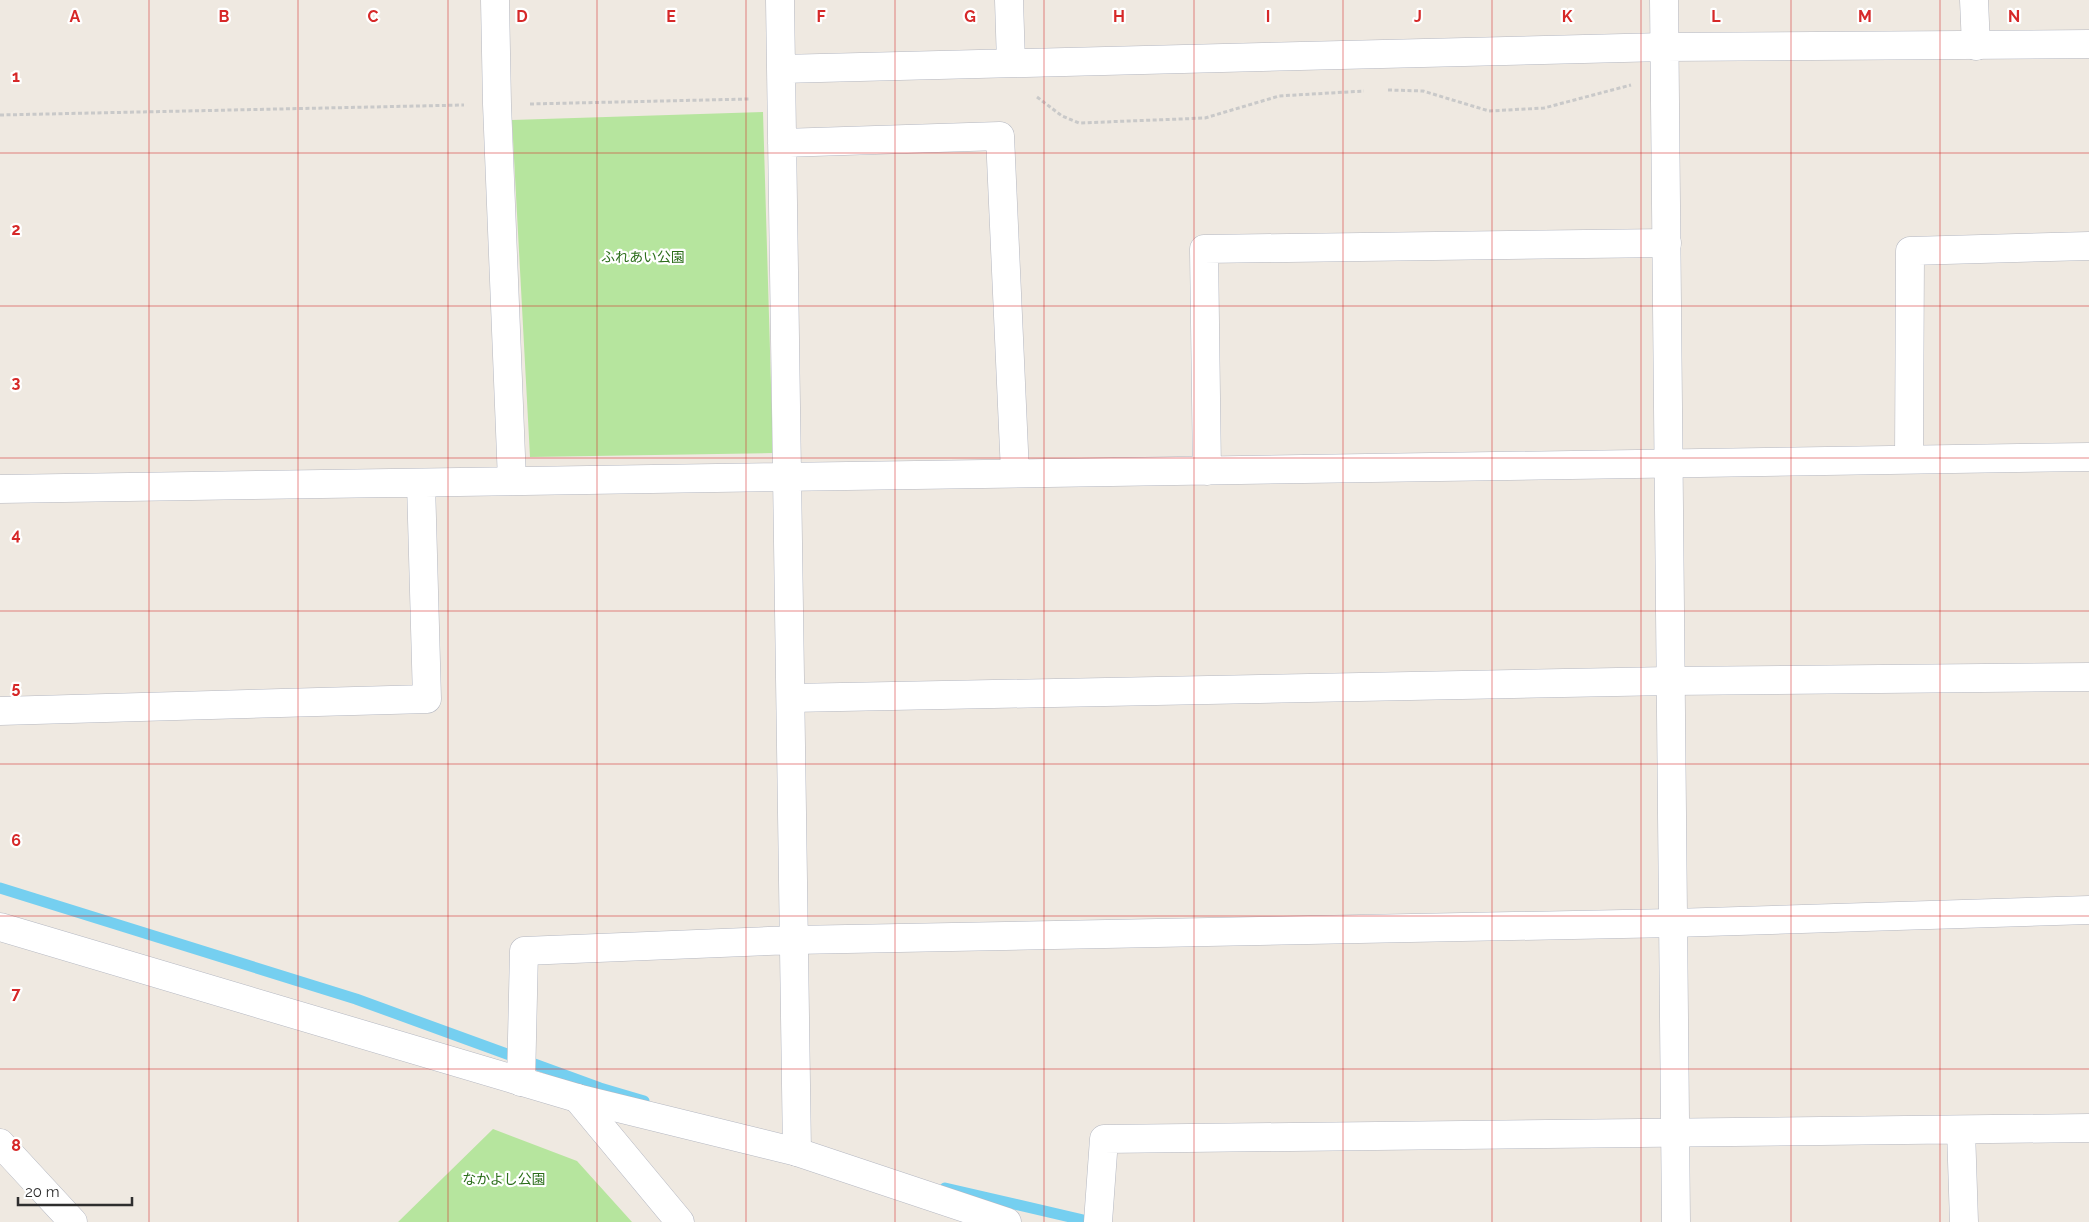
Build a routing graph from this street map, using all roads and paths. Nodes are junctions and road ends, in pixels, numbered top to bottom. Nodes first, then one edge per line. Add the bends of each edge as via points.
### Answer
1 (495, 0) edge
2 (780, 0) edge
3 (1009, 0) edge
4 (1664, 0) edge
5 (1974, 0) edge
6 (2089, 44) edge
7 (1976, 46) junction
8 (1664, 47) junction
9 (1011, 63) junction
10 (781, 69) junction
11 (782, 143) junction
12 (1667, 243) junction
13 (2089, 246) edge
14 (2089, 457) edge
15 (1909, 460) junction
16 (1668, 463) junction
17 (1207, 470) junction
18 (1015, 473) junction
19 (788, 477) junction
20 (512, 481) junction
21 (421, 482) junction
22 (0, 489) edge
23 (2089, 677) edge
24 (1670, 681) junction
25 (791, 698) junction
26 (0, 711) edge
27 (2089, 910) edge
28 (1673, 923) junction
29 (0, 927) edge
30 (794, 940) junction
31 (522, 1082) junction
32 (577, 1098) junction
33 (2089, 1128) edge
34 (1961, 1130) junction
35 (1675, 1133) junction
36 (0, 1143) edge
37 (797, 1152) junction
38 (73, 1222) edge
39 (680, 1222) edge
40 (1007, 1222) edge
41 (1098, 1222) edge
42 (1676, 1222) edge
43 (1964, 1222) edge

1 - 20 street
2 - 10 street
3 - 9 street
4 - 8 street
5 - 7 street
6 - 7 street
7 - 8 street
8 - 9 street
8 - 12 street
9 - 10 street
10 - 11 street
11 - 18 street via 1000,136
11 - 19 street
12 - 16 street
12 - 17 street via 1204,249
13 - 15 street via 1910,251
14 - 15 street
15 - 16 street
16 - 17 street
16 - 24 street
17 - 18 street
18 - 19 street
19 - 20 street
19 - 25 street
20 - 21 street
21 - 22 street
21 - 26 street via 427,699
23 - 24 street
24 - 25 street
24 - 28 street
25 - 30 street
27 - 28 street
28 - 30 street
28 - 35 street
29 - 31 street
30 - 31 street via 524,951
30 - 37 street
31 - 32 street
32 - 37 street
32 - 39 street
33 - 34 street
34 - 35 street
34 - 43 street
35 - 41 street via 1104,1139
35 - 42 street
36 - 38 street
37 - 40 street

